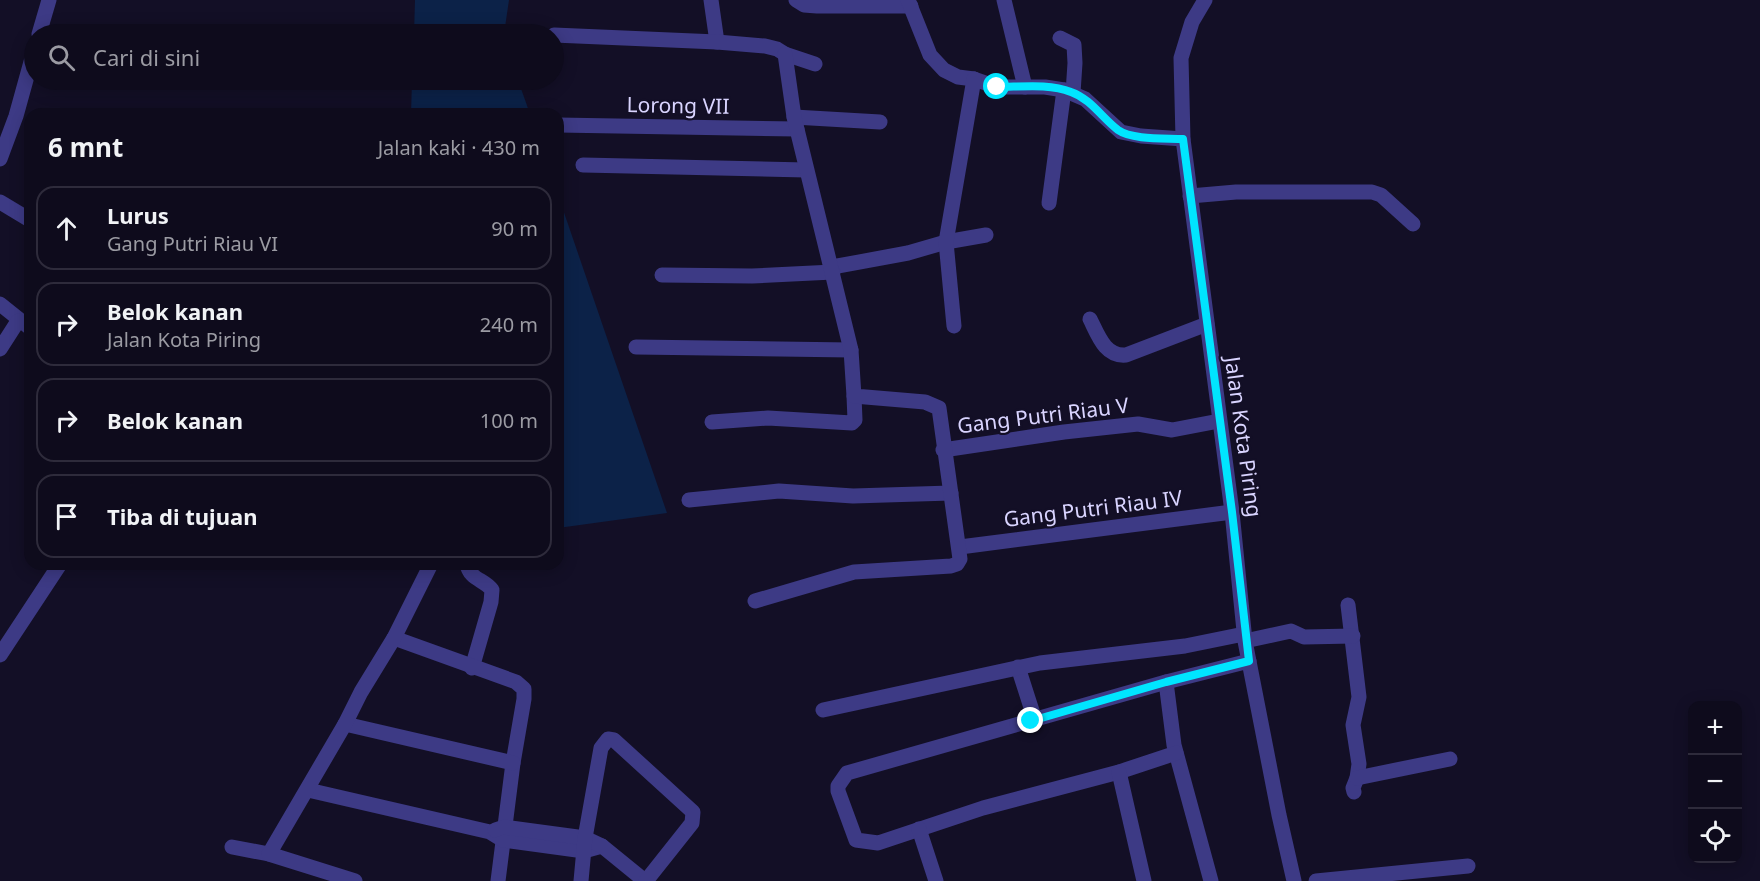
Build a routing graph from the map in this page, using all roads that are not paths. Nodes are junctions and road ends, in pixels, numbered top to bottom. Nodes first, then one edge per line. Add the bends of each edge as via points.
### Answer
1 (49, 0) edge
2 (711, 0) edge
3 (796, 0) edge
4 (1004, 0) edge
5 (1205, 0) edge
6 (909, 3) edge
7 (42, 24) edge
8 (564, 35) edge
9 (1060, 38) dead end
10 (717, 42) junction
11 (785, 54) junction
12 (815, 64) dead end
13 (974, 79) junction
14 (24, 87) edge
15 (1025, 87) junction
16 (1069, 91) junction
17 (16, 116) junction
18 (24, 120) edge
19 (880, 122) dead end
20 (796, 123) junction
21 (564, 125) edge
22 (1183, 139) junction
23 (0, 159) edge
24 (583, 165) dead end
25 (806, 170) junction
26 (1190, 196) junction
27 (0, 202) edge
28 (1049, 203) dead end
29 (24, 216) edge
30 (1413, 224) dead end
31 (986, 235) dead end
32 (946, 242) junction
33 (833, 269) junction
34 (662, 275) dead end
35 (0, 304) edge
36 (1090, 319) dead end
37 (1207, 324) junction
38 (24, 325) edge
39 (954, 326) dead end
40 (636, 347) dead end
41 (0, 349) edge
42 (851, 350) junction
43 (854, 396) junction
44 (1219, 421) junction
45 (712, 422) dead end
46 (944, 450) junction
47 (951, 494) junction
48 (688, 500) dead end
49 (1232, 512) junction
50 (960, 547) junction
51 (56, 570) edge
52 (428, 570) edge
53 (468, 570) edge
54 (755, 601) dead end
55 (1348, 605) dead end
56 (1353, 636) junction
57 (394, 638) junction
58 (1245, 638) junction
59 (0, 655) edge
60 (1249, 661) junction
61 (1018, 667) junction
62 (472, 668) junction
63 (1166, 682) junction
64 (823, 710) dead end
65 (1035, 720) junction
66 (345, 724) junction
67 (1176, 753) junction
68 (1450, 759) dead end
69 (513, 764) junction
70 (1119, 772) junction
71 (308, 790) junction
72 (919, 829) junction
73 (499, 833) junction
74 (584, 845) junction
75 (232, 847) dead end
76 (269, 854) junction
77 (1468, 866) dead end
78 (355, 881) edge
79 (498, 881) edge
80 (581, 881) edge
81 (646, 881) edge
82 (936, 881) edge
83 (1144, 881) edge
84 (1211, 881) edge
85 (1294, 881) edge
86 (1316, 881) edge

1 - 7 street
2 - 10 street
3 - 6 street via 817,6
4 - 15 street
5 - 22 street, Jalan Kota Piring via 1192,22 1181,58
6 - 13 street via 930,55 944,70
8 - 10 street
9 - 16 street via 1074,45 1076,63
10 - 11 street via 765,46
11 - 12 street
11 - 20 street
13 - 15 street via 997,87
13 - 32 street
14 - 17 street
15 - 16 street
16 - 22 street via 1084,99 1121,132
16 - 28 street
17 - 18 street
17 - 23 street
19 - 20 street, Lorong VII
20 - 21 street, Lorong VII
20 - 25 street
22 - 26 street, Jalan Kota Piring
24 - 25 street
25 - 33 street
26 - 30 street via 1372,192 1381,195
26 - 37 street, Jalan Kota Piring
27 - 29 street
31 - 32 street
32 - 33 street
32 - 39 street
33 - 34 street via 752,276
33 - 42 street
35 - 38 street
36 - 37 street via 1108,350 1119,356
37 - 44 street, Jalan Kota Piring
38 - 41 street
40 - 42 street
42 - 43 street
43 - 45 street via 852,423 768,418
43 - 46 street via 936,406
44 - 46 street, Gang Putri Riau V via 1172,430 1128,425
44 - 49 street, Jalan Kota Piring
46 - 47 street
47 - 48 street via 853,496 779,491
47 - 50 street
49 - 50 street, Gang Putri Riau IV
49 - 58 street, Jalan Kota Piring
50 - 54 street via 960,560 951,566 854,572
51 - 59 street
52 - 57 street
53 - 62 street via 492,590
55 - 56 street
56 - 58 street via 1304,637 1291,632
56 - 68 street via 1359,698 1353,725 1359,764 1356,785
57 - 62 street
57 - 66 street
58 - 60 street, Jalan Kota Piring
58 - 61 street
60 - 63 street
60 - 85 street, Jalan Kota Piring
61 - 64 street
61 - 65 street
62 - 69 street via 516,682 524,689
63 - 65 street
63 - 67 street
65 - 72 street via 847,773 842,778 838,791 856,840 878,843
66 - 69 street
66 - 71 street
67 - 70 street
67 - 84 street
69 - 73 street
70 - 72 street
70 - 83 street
71 - 73 street
71 - 76 street
72 - 82 street
73 - 74 street
73 - 79 street
74 - 80 street
74 - 81 street via 602,846
74 - 81 street via 601,748 609,739 614,740 693,812 692,823
75 - 76 street
76 - 78 street
77 - 86 street

